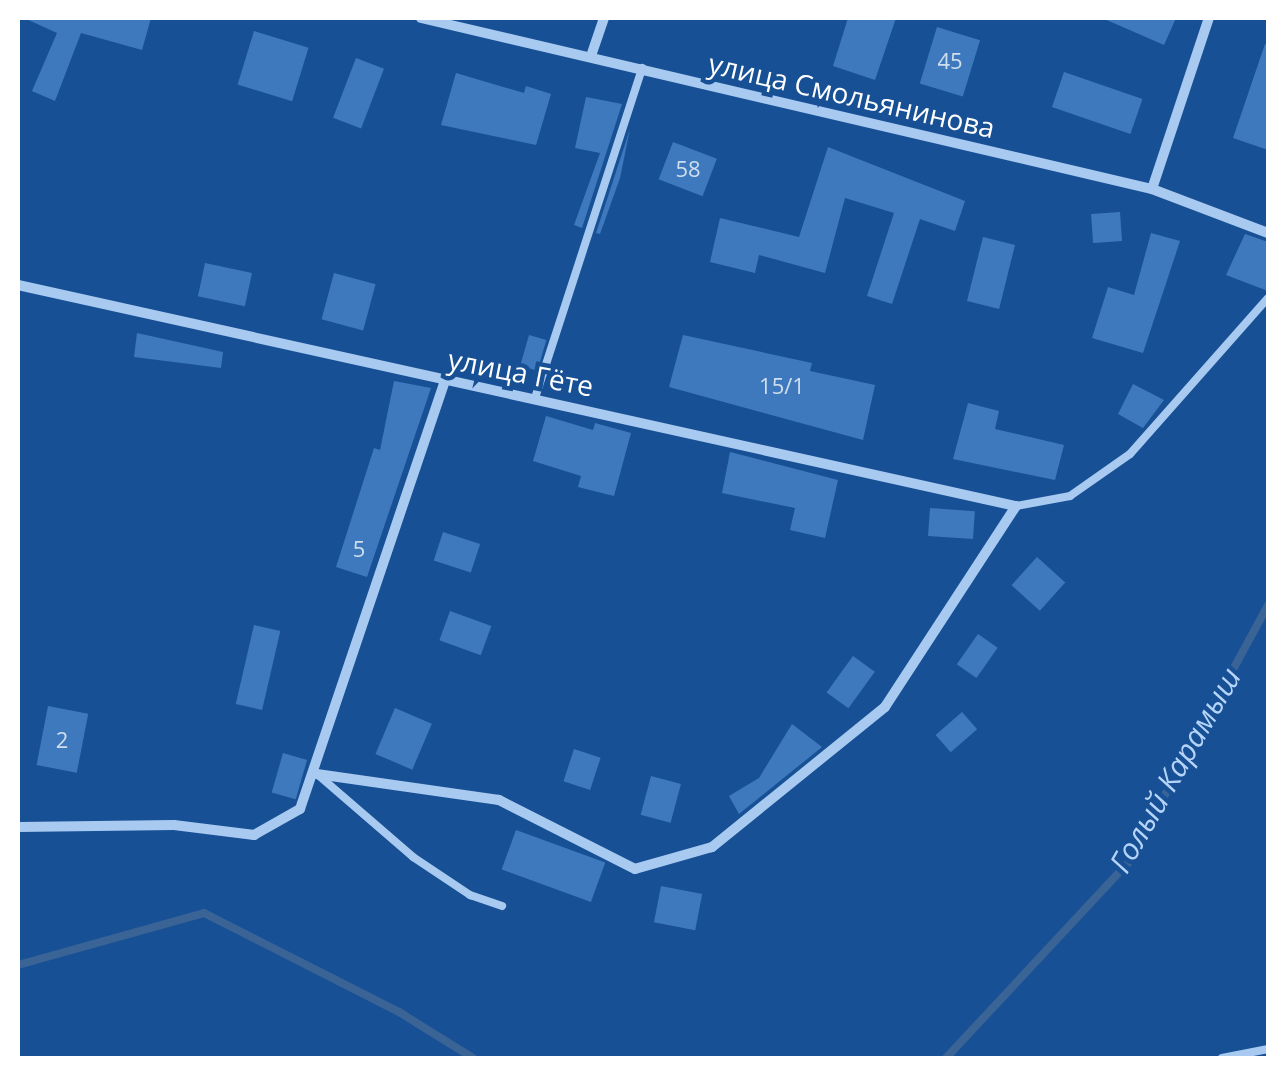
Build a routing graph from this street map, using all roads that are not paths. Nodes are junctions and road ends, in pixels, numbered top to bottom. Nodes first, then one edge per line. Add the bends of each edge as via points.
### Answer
1 (421, 18) edge
2 (604, 18) edge
3 (1208, 18) edge
4 (591, 56) junction
5 (642, 68) junction
6 (1152, 189) junction
7 (1268, 233) edge
8 (18, 285) edge
9 (1268, 298) edge
10 (445, 380) junction
11 (536, 395) junction
12 (1016, 506) junction
13 (317, 774) junction
14 (18, 827) edge
15 (502, 906) dead end
16 (1268, 1050) edge
17 (1222, 1058) edge

1 - 4 street, улица Смольянинова
2 - 4 street
3 - 6 street
4 - 5 street, улица Смольянинова
5 - 6 street, улица Смольянинова
5 - 11 lane
6 - 7 street, улица Смольянинова
8 - 10 street, улица Гёте
9 - 12 lane via 1130,454 1070,496
10 - 11 street, улица Гёте
10 - 13 street
11 - 12 street, улица Гёте
12 - 13 street via 885,706 712,847 635,869 499,800
13 - 14 street via 300,809 254,835 174,825
13 - 15 lane via 414,858 470,895
16 - 17 lane

